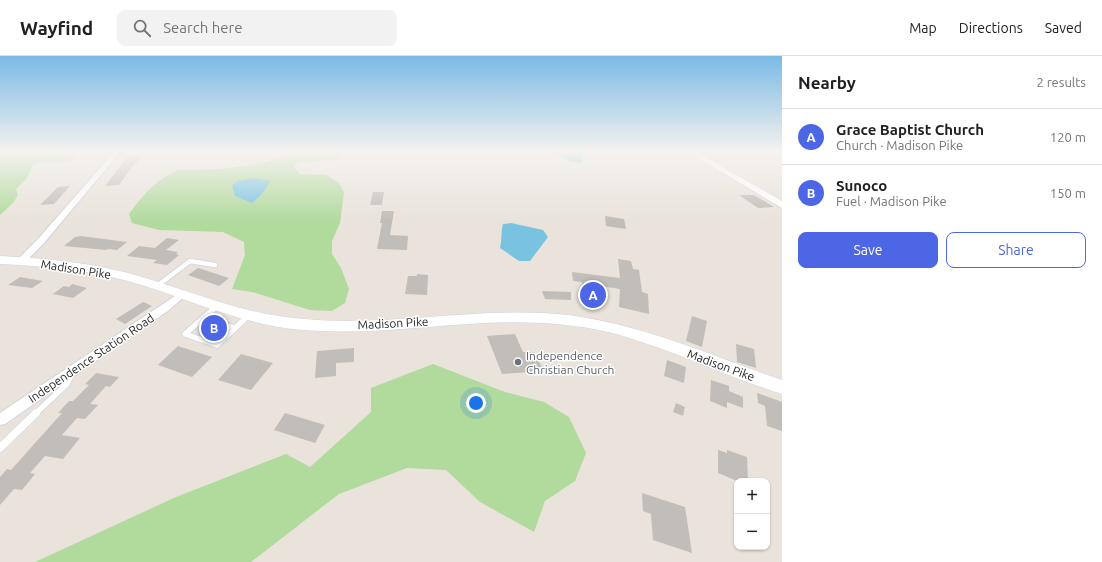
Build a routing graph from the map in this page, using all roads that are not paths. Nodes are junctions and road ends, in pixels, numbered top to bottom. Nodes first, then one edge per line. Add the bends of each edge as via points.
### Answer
1 (98, 175) edge
2 (730, 175) edge
3 (782, 205) edge
4 (0, 260) edge
5 (21, 261) junction
6 (215, 265) dead end
7 (157, 286) junction
8 (181, 295) junction
9 (217, 306) junction
10 (248, 316) junction
11 (203, 318) junction
12 (235, 328) junction
13 (69, 373) junction
14 (782, 387) edge
15 (0, 420) edge
16 (0, 448) edge

1 - 5 street via 41,242
2 - 3 main road
4 - 5 main road, Madison Pike
5 - 7 main road, Madison Pike via 94,270
6 - 7 lane via 190,261
7 - 8 main road, Madison Pike
8 - 9 main road, Madison Pike
8 - 13 street, Independence Station Road
9 - 10 main road, Madison Pike
9 - 11 lane
10 - 12 lane
10 - 14 main road, Madison Pike via 295,324 359,326 499,317 536,316 568,319 626,331
11 - 12 lane
11 - 12 lane via 185,334 217,345
13 - 15 street, Independence Station Road
13 - 16 lane via 67,384

